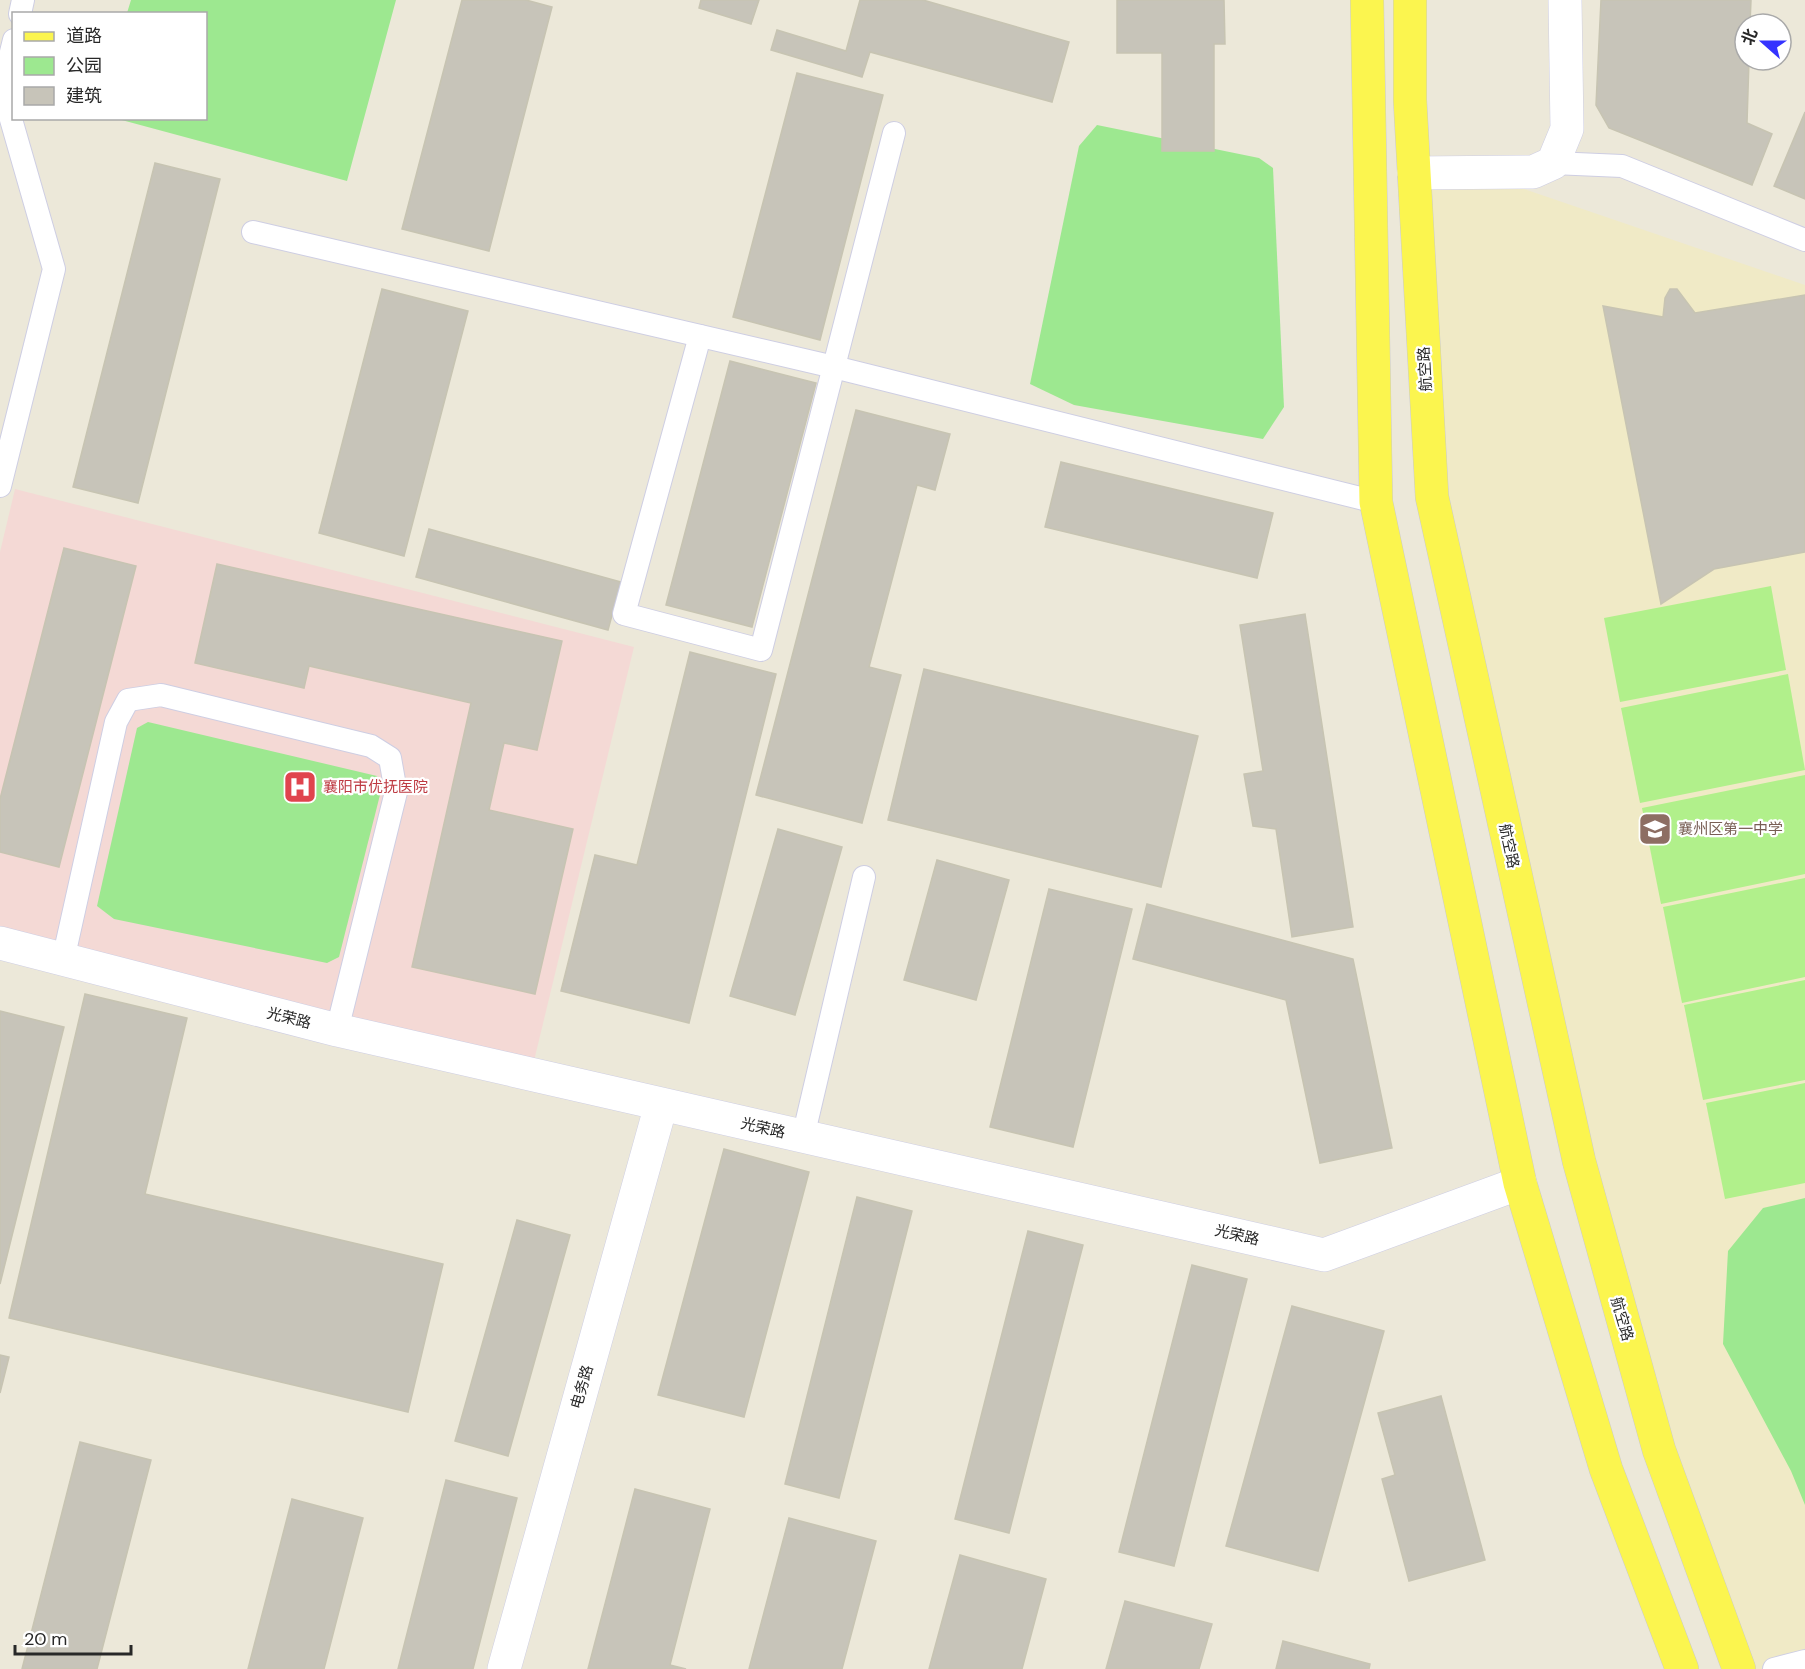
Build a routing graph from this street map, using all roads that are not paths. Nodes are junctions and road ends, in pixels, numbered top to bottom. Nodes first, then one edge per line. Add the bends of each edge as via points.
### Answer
1 (1367, 0) edge
2 (1410, 0) edge
3 (1565, 0) edge
4 (12, 47) edge
5 (1, 87) edge
6 (894, 133) dead end
7 (1553, 163) junction
8 (1414, 173) junction
9 (253, 232) dead end
10 (1805, 240) edge
11 (700, 336) junction
12 (834, 367) junction
13 (0, 486) edge
14 (1376, 502) junction
15 (864, 877) dead end
16 (0, 943) edge
17 (63, 960) junction
18 (337, 1030) junction
19 (661, 1105) junction
20 (803, 1137) junction
21 (1520, 1183) junction
22 (1805, 1661) edge
23 (504, 1669) edge
24 (1682, 1669) edge
25 (1739, 1669) edge
26 (1774, 1669) edge

1 - 14 main road
2 - 8 main road, 航空路
3 - 7 street via 1567,129
4 - 5 lane
5 - 13 lane via 54,269
6 - 12 lane
7 - 8 street via 1533,172
7 - 10 lane via 1622,166
8 - 25 main road, 航空路 via 1432,497 1579,1161 1659,1449
9 - 11 lane
11 - 12 lane
11 - 12 lane via 624,614 761,650
12 - 14 lane
14 - 21 main road
15 - 20 lane
16 - 17 street, 光荣路
17 - 18 street, 光荣路
17 - 18 lane via 117,722 128,700 161,695 371,746 390,758 396,792
18 - 19 street, 光荣路
19 - 20 street, 光荣路
19 - 23 street, 电务路
20 - 21 street, 光荣路 via 1324,1255
21 - 24 main road via 1606,1469
22 - 26 lane

